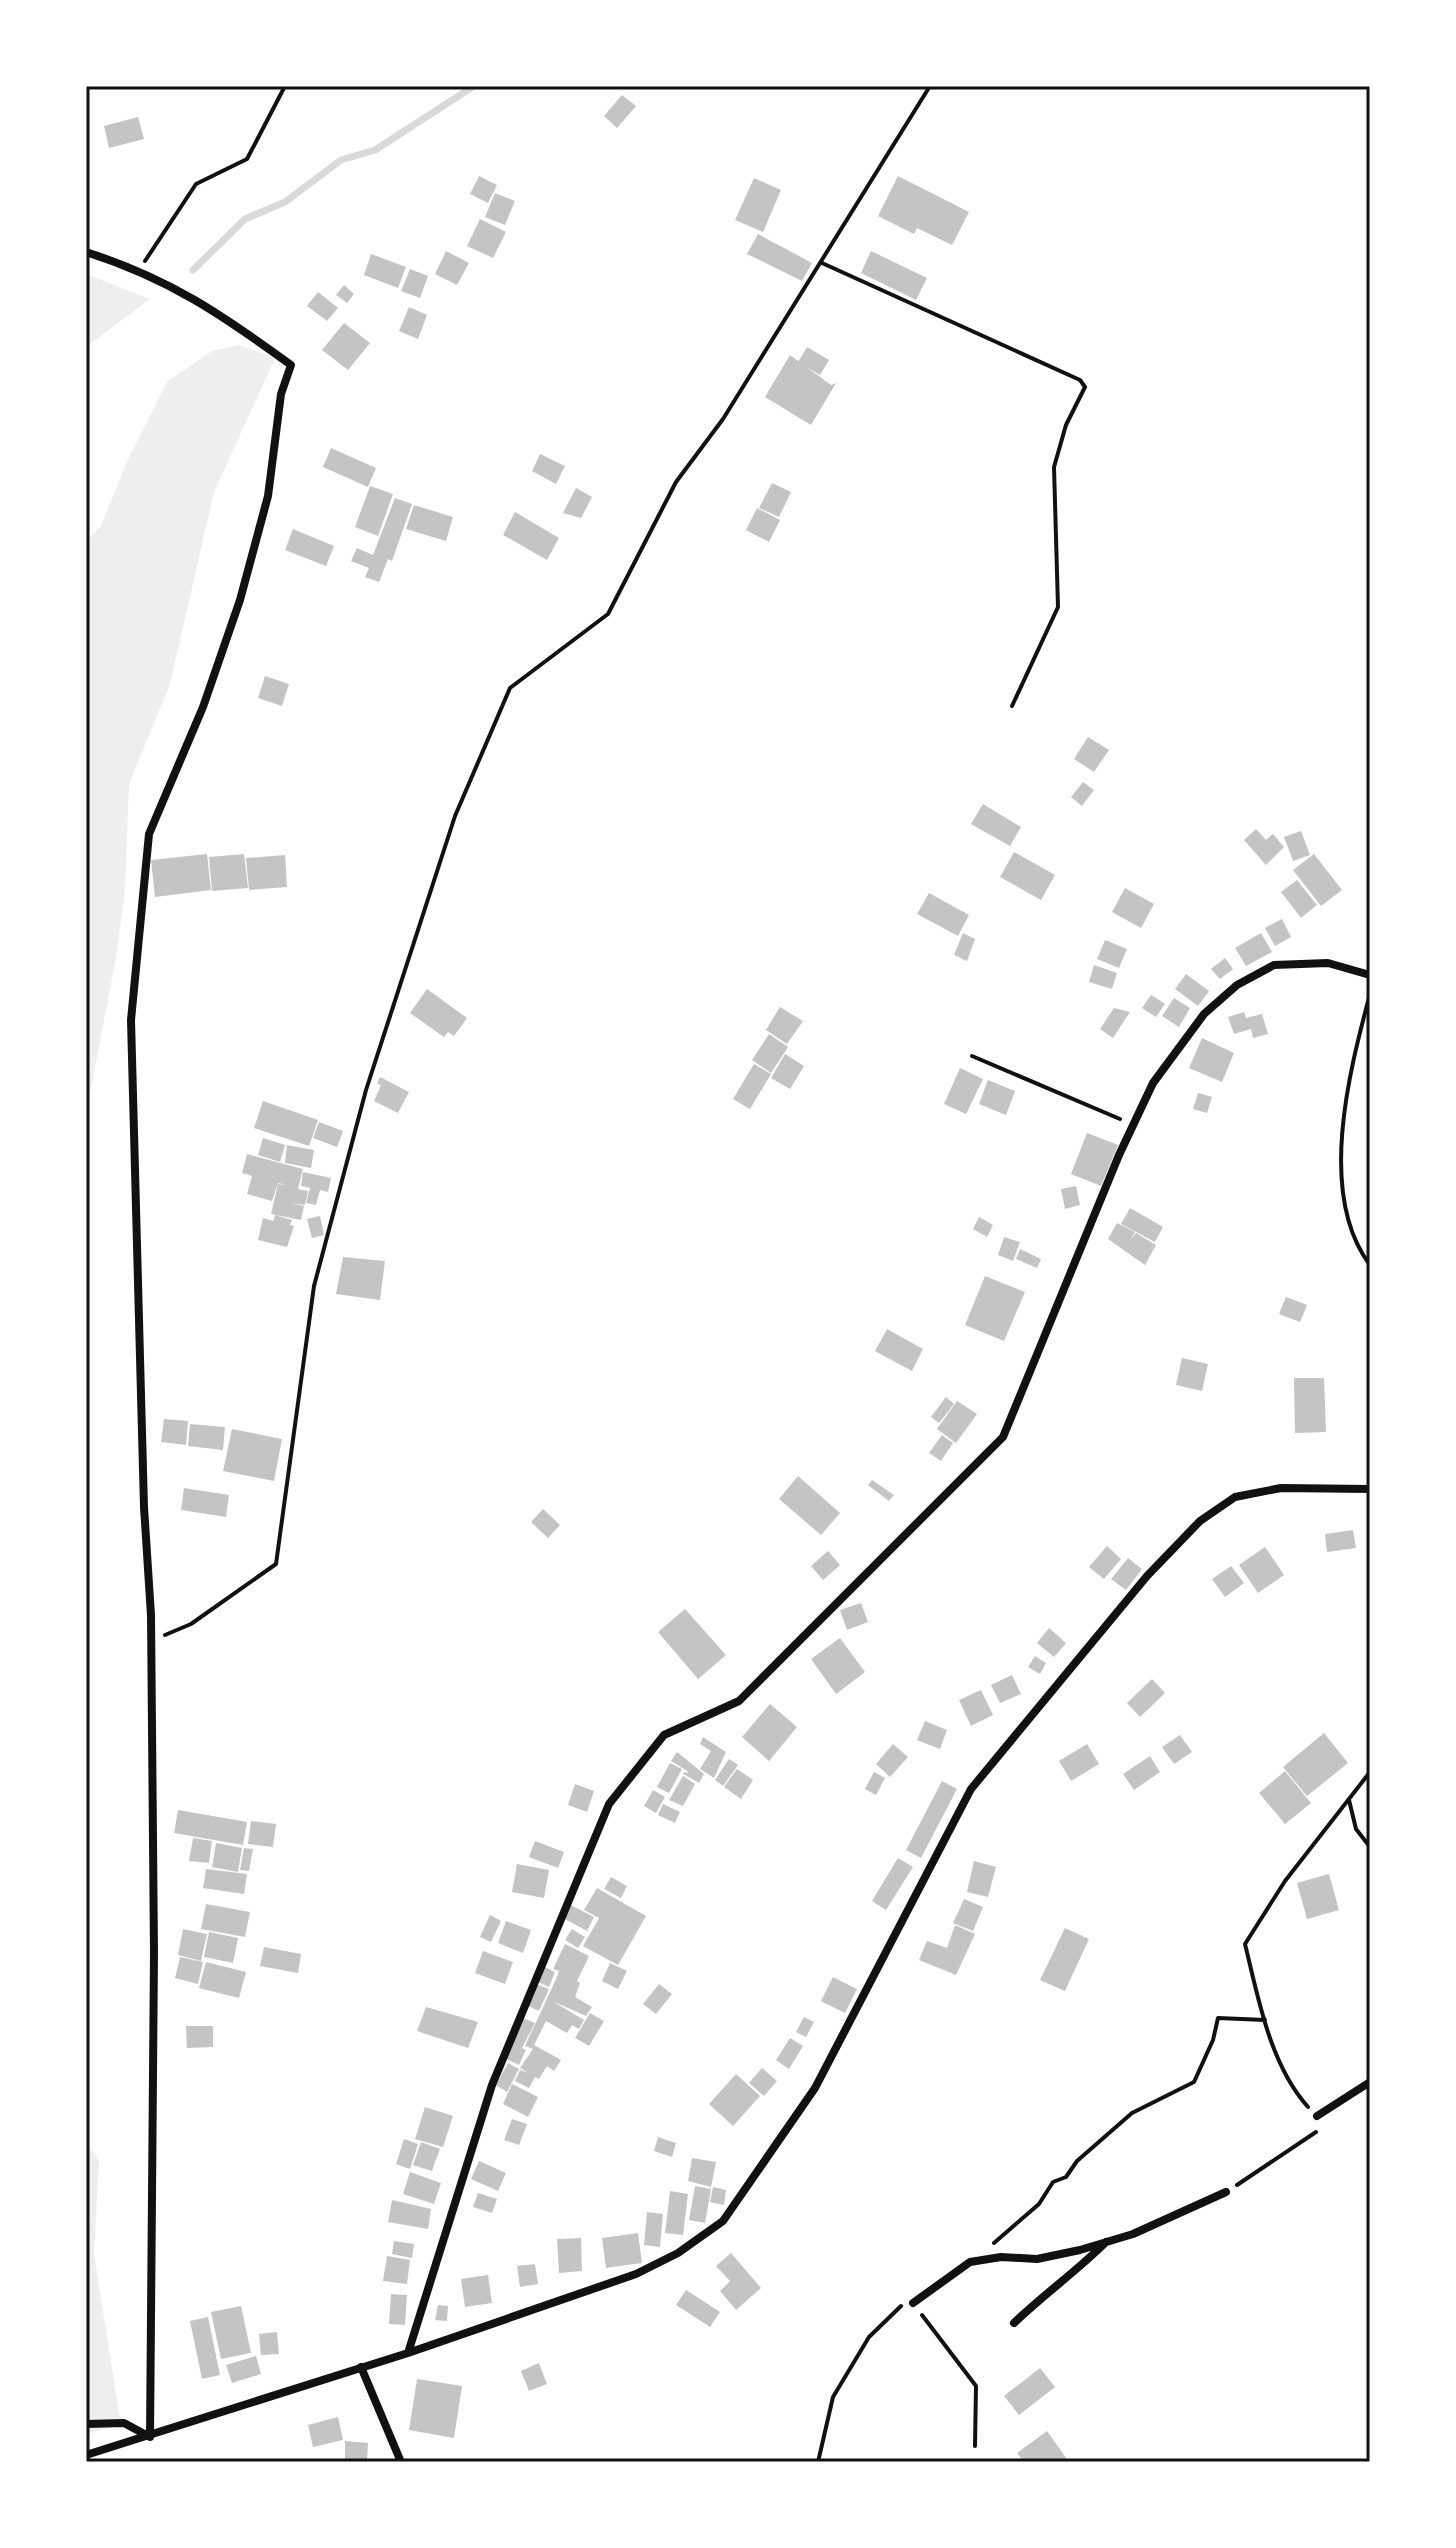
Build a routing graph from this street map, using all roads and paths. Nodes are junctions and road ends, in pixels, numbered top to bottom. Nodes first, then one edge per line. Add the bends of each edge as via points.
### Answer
1 (285, 86) edge
2 (930, 86) edge
3 (86, 252) edge
4 (822, 263) junction
5 (139, 269) junction
6 (1012, 706) dead end
7 (1370, 975) edge
8 (1370, 994) edge
9 (972, 1056) dead end
10 (1133, 1125) junction
11 (1370, 1265) edge
12 (1370, 1489) edge
13 (148, 1642) junction
14 (1370, 1772) edge
15 (1349, 1800) junction
16 (1370, 1847) edge
17 (1265, 2020) junction
18 (1370, 2082) edge
19 (1317, 2116) junction
20 (1226, 2192) joint
21 (1107, 2242) junction
22 (970, 2262) junction
23 (913, 2303) junction
24 (1014, 2323) dead end
25 (408, 2353) junction
26 (361, 2367) junction
27 (86, 2424) edge
28 (150, 2437) junction
29 (975, 2446) dead end
30 (86, 2455) edge
31 (401, 2462) edge
32 (818, 2462) edge

1 - 5 path via 247,159 196,184
2 - 4 path
3 - 5 street
4 - 6 path via 1080,380 1085,387 1054,467 1058,607
4 - 13 path via 723,419 676,482 608,614 510,688 455,816 366,1090 314,1286 276,1564 191,1624
5 - 13 street via 212,308 291,365 281,394 268,496 240,600 203,707 149,834 131,1020
7 - 10 street via 1328,963 1274,965 1237,985 1204,1014 1153,1083
8 - 11 path via 1352,1061 1341,1172 1355,1246
9 - 10 path
10 - 25 street via 1003,1437 739,1701 664,1735 609,1804 492,2085
12 - 25 street via 1281,1488 1235,1497 1200,1521 1147,1576 971,1789 815,2088 723,2221 636,2274
13 - 28 street via 154,1953
14 - 15 path
15 - 16 path via 1356,1829
15 - 17 path via 1285,1881 1245,1944
17 - 19 path via 1295,2092
17 - 22 path via 1218,2018 1194,2082 1132,2113 1066,2177 1053,2182 1039,2204
18 - 19 street
19 - 20 path via 1326,2126
20 - 21 street
21 - 22 street via 1037,2259
21 - 24 street
22 - 23 street
23 - 29 path via 976,2386
23 - 32 path via 909,2298 869,2337 840,2385
25 - 26 street
26 - 28 street
26 - 31 street
27 - 28 street via 124,2423
28 - 30 street

